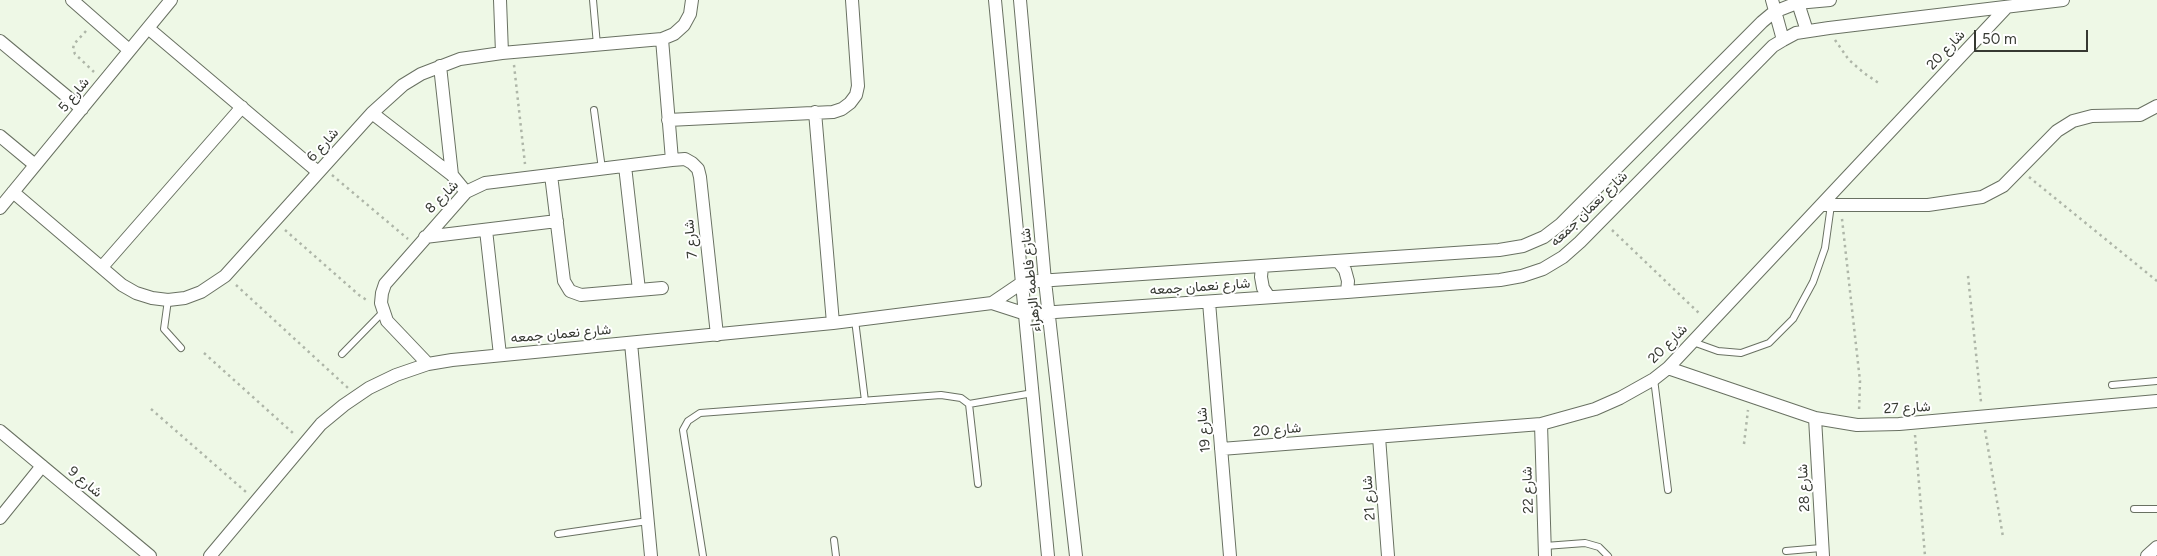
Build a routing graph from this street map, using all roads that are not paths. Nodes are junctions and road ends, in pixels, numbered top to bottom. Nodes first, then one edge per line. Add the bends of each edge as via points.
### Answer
1 (72, 0) edge
2 (171, 0) edge
3 (500, 0) edge
4 (592, 0) edge
5 (692, 0) edge
6 (852, 0) edge
7 (995, 0) edge
8 (1020, 0) edge
9 (1830, 0) edge
10 (2063, 0) edge
11 (1797, 2) edge
12 (1773, 6) edge
13 (2006, 8) junction
14 (148, 28) junction
15 (1807, 31) junction
16 (662, 39) junction
17 (1782, 40) junction
18 (0, 41) edge
19 (597, 45) junction
20 (129, 50) junction
21 (507, 52) junction
22 (440, 66) junction
23 (2157, 106) edge
24 (242, 107) junction
25 (82, 109) junction
26 (594, 110) dead end
27 (815, 112) junction
28 (372, 113) junction
29 (668, 120) junction
30 (0, 136) edge
31 (672, 160) junction
32 (35, 165) junction
33 (625, 166) junction
34 (602, 169) junction
35 (320, 170) junction
36 (452, 175) junction
37 (551, 175) junction
38 (13, 192) junction
39 (466, 192) junction
40 (1831, 205) junction
41 (0, 208) edge
42 (557, 222) junction
43 (486, 230) junction
44 (421, 242) junction
45 (1338, 261) junction
46 (1262, 266) junction
47 (102, 268) junction
48 (1045, 281) junction
49 (1023, 282) junction
50 (662, 288) dead end
51 (639, 290) junction
52 (1347, 292) junction
53 (1269, 298) junction
54 (168, 300) junction
55 (1209, 302) junction
56 (992, 303) junction
57 (382, 307) junction
58 (1049, 313) junction
59 (1026, 314) junction
60 (855, 320) junction
61 (833, 323) junction
62 (717, 335) junction
63 (632, 342) junction
64 (1692, 342) junction
65 (181, 348) dead end
66 (342, 354) dead end
67 (500, 355) junction
68 (428, 364) junction
69 (1668, 368) junction
70 (1654, 379) junction
71 (2157, 382) edge
72 (2112, 384) dead end
73 (1033, 393) junction
74 (865, 401) junction
75 (2157, 401) edge
76 (969, 404) junction
77 (1815, 418) junction
78 (1541, 424) junction
79 (0, 431) edge
80 (1379, 437) junction
81 (1221, 449) junction
82 (42, 466) junction
83 (978, 484) dead end
84 (1668, 490) dead end
85 (2134, 509) dead end
86 (2157, 509) edge
87 (0, 518) edge
88 (648, 521) junction
89 (558, 534) dead end
90 (834, 540) dead end
91 (2157, 547) edge
92 (1545, 551) edge
93 (1786, 551) dead end
94 (1822, 552) edge
95 (150, 556) edge
96 (210, 556) edge
97 (652, 556) edge
98 (703, 556) edge
99 (836, 556) edge
100 (1048, 556) edge
101 (1076, 556) edge
102 (1230, 556) edge
103 (1388, 556) edge
104 (1608, 556) edge
105 (2147, 556) edge

1 - 20 street
2 - 14 street, شارع 5
3 - 21 street
4 - 19 lane
5 - 16 street, شارع 6 via 684,25
6 - 27 street via 856,95 842,109
7 - 49 street, شارع فاطمه الزهراء
8 - 48 street, شارع فاطمه الزهراء
9 - 11 street, شارع نعمان جمعه
10 - 13 street, شارع نعمان جمعه
11 - 12 street, شارع نعمان جمعه
11 - 15 street
12 - 17 street
12 - 45 street, شارع نعمان جمعه via 1762,22 1561,224 1544,237 1523,246 1499,250
13 - 15 street, شارع نعمان جمعه
13 - 40 street, شارع 20
14 - 20 street, شارع 5
14 - 24 street
15 - 17 street, شارع نعمان جمعه
16 - 19 street, شارع 6
16 - 29 street
17 - 52 street, شارع نعمان جمعه via 1563,257 1522,276 1500,280
18 - 25 street
19 - 21 street, شارع 6
20 - 25 street, شارع 5
21 - 22 street, شارع 6 via 460,59
22 - 28 street, شارع 6 via 403,85
22 - 36 street
23 - 40 street via 2140,115 2092,116 2073,121 2057,131 2003,186 1982,197 1928,204
24 - 35 street
24 - 47 street
25 - 32 street, شارع 5
26 - 34 lane
27 - 29 street
27 - 61 street
28 - 35 street, شارع 6
28 - 36 street
29 - 31 street
30 - 32 street
31 - 33 street, شارع 8
31 - 62 street, شارع 7 via 685,159 698,169
32 - 38 street, شارع 5
33 - 34 street, شارع 8
33 - 51 street
34 - 37 street, شارع 8
35 - 54 street, شارع 6 via 225,276 201,292
36 - 39 street
37 - 39 street, شارع 8 via 485,183
37 - 42 street
38 - 41 street, شارع 5
38 - 47 street, شارع 6
39 - 44 street, شارع 8
40 - 64 street, شارع 20
40 - 64 lane via 1825,248 1813,282 1793,319 1769,343 1741,353 1718,351
42 - 43 street
42 - 51 street via 564,281 570,291 581,295
43 - 44 street
43 - 67 street
44 - 57 street, شارع 8 via 385,284
45 - 46 street, شارع نعمان جمعه
45 - 52 street via 1346,270
46 - 48 street, شارع نعمان جمعه
46 - 53 street via 1262,282
47 - 54 street, شارع 6 via 136,293
48 - 49 street, شارع نعمان جمعه
48 - 58 street, شارع فاطمه الزهراء
49 - 56 street, شارع نعمان جمعه
49 - 59 street, شارع فاطمه الزهراء
50 - 51 street
52 - 53 street, شارع نعمان جمعه
53 - 55 street, شارع نعمان جمعه
54 - 65 lane via 164,328
55 - 58 street, شارع نعمان جمعه
55 - 81 street, شارع 19
56 - 59 street, شارع نعمان جمعه
56 - 60 street, شارع نعمان جمعه
57 - 66 lane
57 - 68 street via 387,320
58 - 59 street, شارع نعمان جمعه
58 - 101 street, شارع فاطمه الزهراء
59 - 73 street, شارع فاطمه الزهراء
60 - 61 street, شارع نعمان جمعه
60 - 74 lane
61 - 62 street, شارع نعمان جمعه
62 - 63 street, شارع نعمان جمعه
63 - 67 street, شارع نعمان جمعه
63 - 88 street
64 - 69 street, شارع 20
67 - 68 street, شارع نعمان جمعه
68 - 96 street, شارع نعمان جمعه via 396,375 357,396 321,424
69 - 70 street, شارع 20
69 - 77 street, شارع 27
70 - 78 street, شارع 20 via 1595,409
70 - 84 lane
71 - 72 lane
73 - 76 lane
73 - 100 street, شارع فاطمه الزهراء
74 - 76 lane via 941,395 961,398
74 - 98 lane via 700,413 688,421 683,430
75 - 77 street, شارع 27 via 1914,423 1857,425
76 - 83 lane
77 - 94 street, شارع 28
78 - 80 street, شارع 20
78 - 92 street, شارع 22
79 - 82 street, شارع 9
80 - 81 street, شارع 20
80 - 103 street, شارع 21
81 - 102 street, شارع 19
82 - 87 street
82 - 95 street, شارع 9
85 - 86 lane
88 - 89 lane
88 - 97 street
90 - 99 lane
91 - 105 street
92 - 104 lane via 1585,543 1599,547
93 - 94 lane

